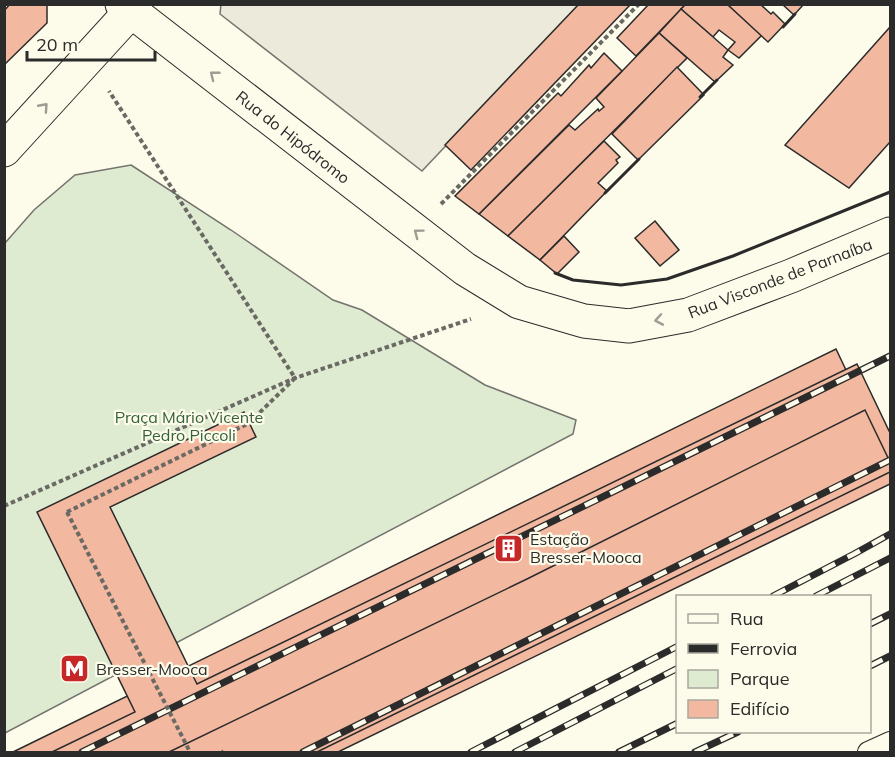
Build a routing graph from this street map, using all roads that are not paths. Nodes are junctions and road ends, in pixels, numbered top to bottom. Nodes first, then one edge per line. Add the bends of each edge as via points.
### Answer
1 (126, 8) edge
2 (4, 150) edge
3 (891, 234) edge
4 (465, 269) joint
5 (891, 742) edge
6 (868, 753) edge

2 -> 1 street via 87,58
4 -> 1 street, Rua do Hipódromo
3 -> 4 street, Rua Visconde de Parnaíba via 688,315 629,326 584,321 519,302
5 - 6 lane

